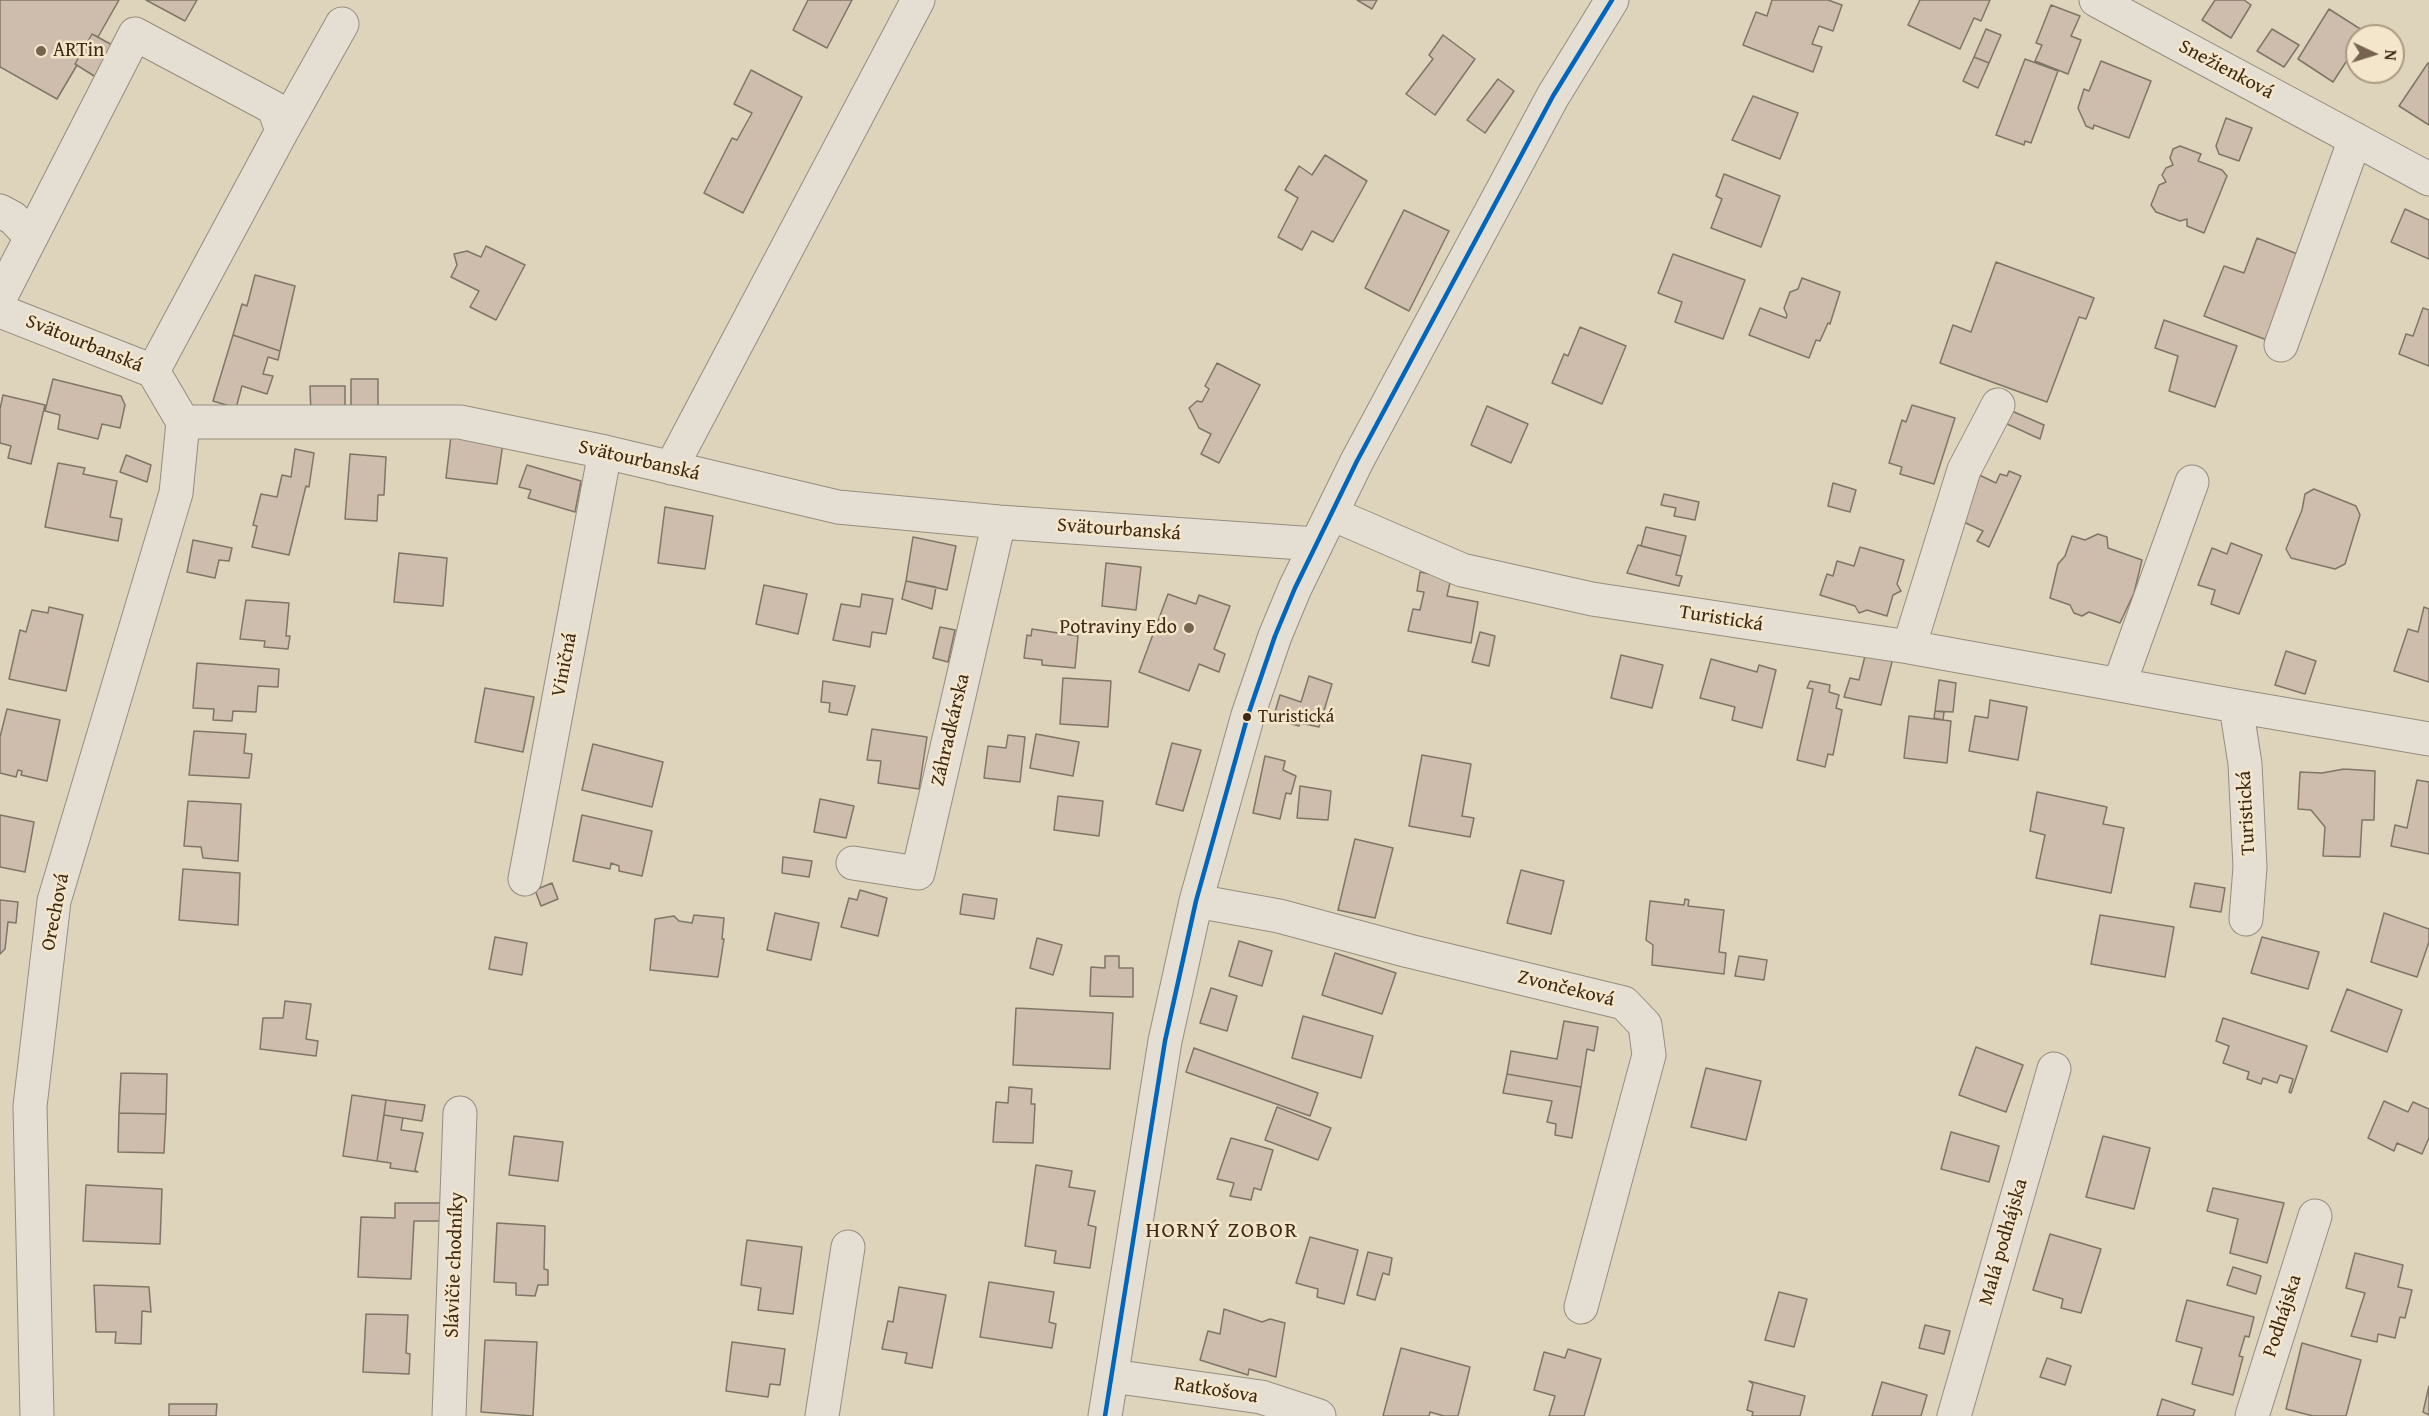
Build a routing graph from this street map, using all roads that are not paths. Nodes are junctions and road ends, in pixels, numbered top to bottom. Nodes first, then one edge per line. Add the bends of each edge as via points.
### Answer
1 (918, 0) edge
2 (1612, 0) edge
3 (2096, 0) edge
4 (342, 24) dead end
5 (282, 131) junction
6 (2355, 139) junction
7 (2429, 179) edge
8 (0, 211) edge
9 (31, 237) junction
10 (0, 298) edge
11 (0, 311) edge
12 (2281, 345) dead end
13 (153, 371) junction
14 (1998, 405) dead end
15 (183, 423) junction
16 (605, 452) junction
17 (671, 468) junction
18 (2192, 482) dead end
19 (1332, 514) junction
20 (999, 522) junction
21 (1316, 544) junction
22 (1909, 647) junction
23 (2119, 685) junction
24 (2236, 706) junction
25 (2429, 739) edge
26 (853, 863) dead end
27 (525, 879) dead end
28 (1196, 901) junction
29 (2246, 920) dead end
30 (2054, 1069) dead end
31 (460, 1113) dead end
32 (2315, 1216) dead end
33 (848, 1247) dead end
34 (1581, 1307) dead end
35 (1112, 1376) junction
36 (37, 1416) edge
37 (449, 1416) edge
38 (822, 1416) edge
39 (1105, 1416) edge
40 (1319, 1416) edge
41 (1954, 1416) edge
42 (2252, 1416) edge

1 - 17 street
2 - 19 street via 1548,106
3 - 6 street, Snežienková
4 - 5 street
5 - 9 street via 274,108 135,34
5 - 13 street
6 - 7 street, Snežienková
6 - 12 street
8 - 9 street
9 - 10 street
11 - 13 street, Svätourbanská
13 - 15 street, Svätourbanská
14 - 22 street via 1964,470
15 - 16 street, Svätourbanská via 460,422
15 - 36 street, Orechová via 176,493 54,901 30,1106
16 - 17 street, Svätourbanská
16 - 27 street, Viničná
17 - 20 street, Svätourbanská via 838,507
18 - 23 street
19 - 21 street
19 - 22 street, Turistická via 1462,570 1592,599
20 - 21 street, Svätourbanská
20 - 26 street, Záhradkárska via 918,873
21 - 28 street via 1275,636 1255,693
22 - 23 street, Turistická
23 - 24 street, Turistická
24 - 25 street, Turistická
24 - 29 street, Turistická via 2245,764 2250,867
28 - 34 street, Zvončeková via 1279,916 1624,1003 1645,1024 1649,1055
28 - 35 street via 1165,1041
30 - 41 street, Malá podhájska
31 - 37 street, Slávičie chodníky
32 - 42 street, Podhájska
33 - 38 street
35 - 39 street
35 - 40 street, Ratkošova via 1262,1397

